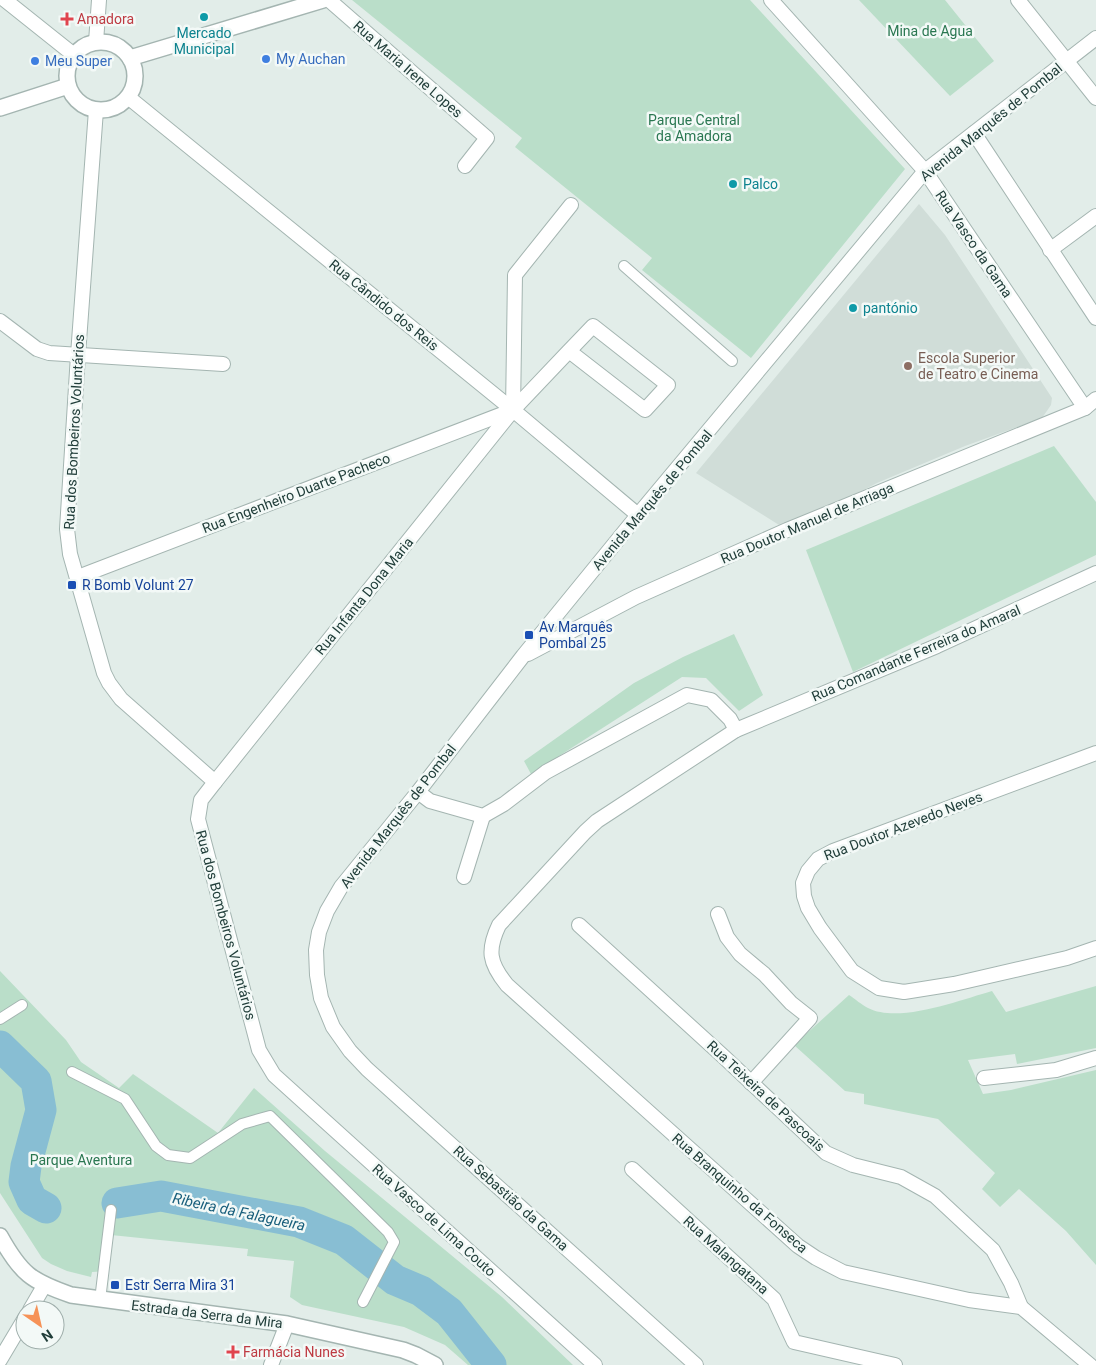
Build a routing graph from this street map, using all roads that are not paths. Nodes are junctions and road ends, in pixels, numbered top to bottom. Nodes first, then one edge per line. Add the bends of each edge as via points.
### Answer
1 (5, 0) edge
2 (99, 0) edge
3 (323, 0) edge
4 (329, 0) edge
5 (771, 0) edge
6 (1018, 0) edge
7 (1096, 38) edge
8 (96, 42) junction
9 (74, 55) junction
10 (130, 58) junction
11 (1066, 61) junction
12 (68, 86) junction
13 (128, 97) junction
14 (1096, 98) edge
15 (0, 108) edge
16 (96, 110) junction
17 (974, 133) junction
18 (465, 166) dead end
19 (925, 171) junction
20 (571, 205) dead end
21 (1096, 216) edge
22 (1050, 250) junction
23 (624, 266) dead end
24 (1096, 318) edge
25 (1, 325) edge
26 (569, 351) junction
27 (78, 355) junction
28 (732, 361) dead end
29 (223, 364) dead end
30 (1091, 404) edge
31 (514, 410) junction
32 (638, 515) junction
33 (1096, 573) edge
34 (78, 577) junction
35 (523, 656) junction
36 (736, 730) junction
37 (1096, 753) edge
38 (215, 782) junction
39 (418, 792) junction
40 (483, 816) junction
41 (464, 876) dead end
42 (718, 914) dead end
43 (579, 925) dead end
44 (1096, 948) edge
45 (507, 985) joint
46 (22, 1005) dead end
47 (0, 1019) edge
48 (333, 1027) joint
49 (1096, 1058) edge
50 (72, 1072) dead end
51 (274, 1075) joint
52 (984, 1078) dead end
53 (751, 1083) junction
54 (632, 1169) dead end
55 (111, 1210) dead end
56 (0, 1236) edge
57 (44, 1286) junction
58 (36, 1300) edge
59 (100, 1300) junction
60 (363, 1302) dead end
61 (1021, 1308) junction
62 (288, 1324) junction
63 (15, 1335) edge
64 (0, 1360) edge
65 (271, 1365) edge
66 (434, 1365) edge
67 (595, 1365) edge
68 (696, 1365) edge
69 (895, 1365) edge
70 (1090, 1365) edge

1 - 9 street
2 - 8 street
3 - 10 street
4 - 18 street, Rua Maria Irene Lopes via 487,138
5 - 19 street, Rua Vasco da Gama
6 - 11 street
7 - 11 street, Avenida Marquês de Pombal
8 - 9 street
8 - 10 street via 116,45
9 - 12 street via 68,64
10 - 13 street via 135,78
11 - 14 street
11 - 17 street, Avenida Marquês de Pombal
12 - 15 street
12 - 16 street via 78,102
13 - 16 street via 114,108
13 - 31 street, Rua Cândido dos Reis
16 - 27 street, Rua dos Bombeiros Voluntários
17 - 19 street, Avenida Marquês de Pombal
17 - 22 street
19 - 30 street, Rua Vasco da Gama
19 - 32 street, Avenida Marquês de Pombal
20 - 31 street via 515,275
21 - 22 street
22 - 24 street
23 - 28 street
25 - 27 street via 42,351
26 - 26 street, Rua Infanta Dona Maria via 645,410 668,385 593,326
26 - 31 street, Rua Infanta Dona Maria
27 - 29 street
27 - 34 street, Rua dos Bombeiros Voluntários via 67,529
30 - 35 street, Rua Doutor Manuel de Arriaga via 778,534 636,597
31 - 32 street, Rua Cândido dos Reis
31 - 34 street, Rua Engenheiro Duarte Pacheco
31 - 38 street, Rua Infanta Dona Maria
32 - 35 street, Avenida Marquês de Pombal
33 - 36 street, Rua Comandante Ferreira do Amaral via 937,646
34 - 38 street, Rua dos Bombeiros Voluntários via 109,683 121,700
35 - 39 street, Avenida Marquês de Pombal
36 - 40 street via 711,700 687,695 546,772
36 - 45 street, Rua Comandante Ferreira do Amaral via 584,832 534,885 499,925 494,936 491,955 494,967
37 - 44 street, Rua Doutor Azevedo Neves via 833,850 818,859 803,883 808,908 820,928 852,971 879,988 904,992 954,984 1067,958
38 - 51 street, Rua dos Bombeiros Voluntários via 201,800 198,819 259,1050
39 - 40 street via 430,801
39 - 48 street, Avenida Marquês de Pombal via 341,887 327,911 318,941 317,975 321,998
40 - 41 street
42 - 53 street via 727,937 740,954 810,1018
43 - 53 street, Rua Teixeira de Pascoais
45 - 61 street, Rua Branquinho da Fonseca via 798,1246 816,1258 843,1272
46 - 47 street
48 - 68 street, Rua Sebastião da Gama via 367,1069
49 - 52 street via 1056,1070
50 - 60 street via 125,1099 156,1146 168,1156 190,1158 242,1124 270,1116 388,1232 394,1242
51 - 67 street, Rua Vasco de Lima Couto
53 - 61 street, Rua Teixeira de Pascoais via 826,1153 901,1178 935,1196 993,1250
54 - 69 street, Rua Malangatana via 774,1299 794,1342
55 - 59 street
56 - 57 street, Estrada da Serra da Mira via 20,1267
57 - 58 street
57 - 59 street, Estrada da Serra da Mira
59 - 62 street, Estrada da Serra da Mira
61 - 70 street
62 - 65 street
62 - 66 street, Estrada da Serra da Mira via 403,1350
63 - 64 street

